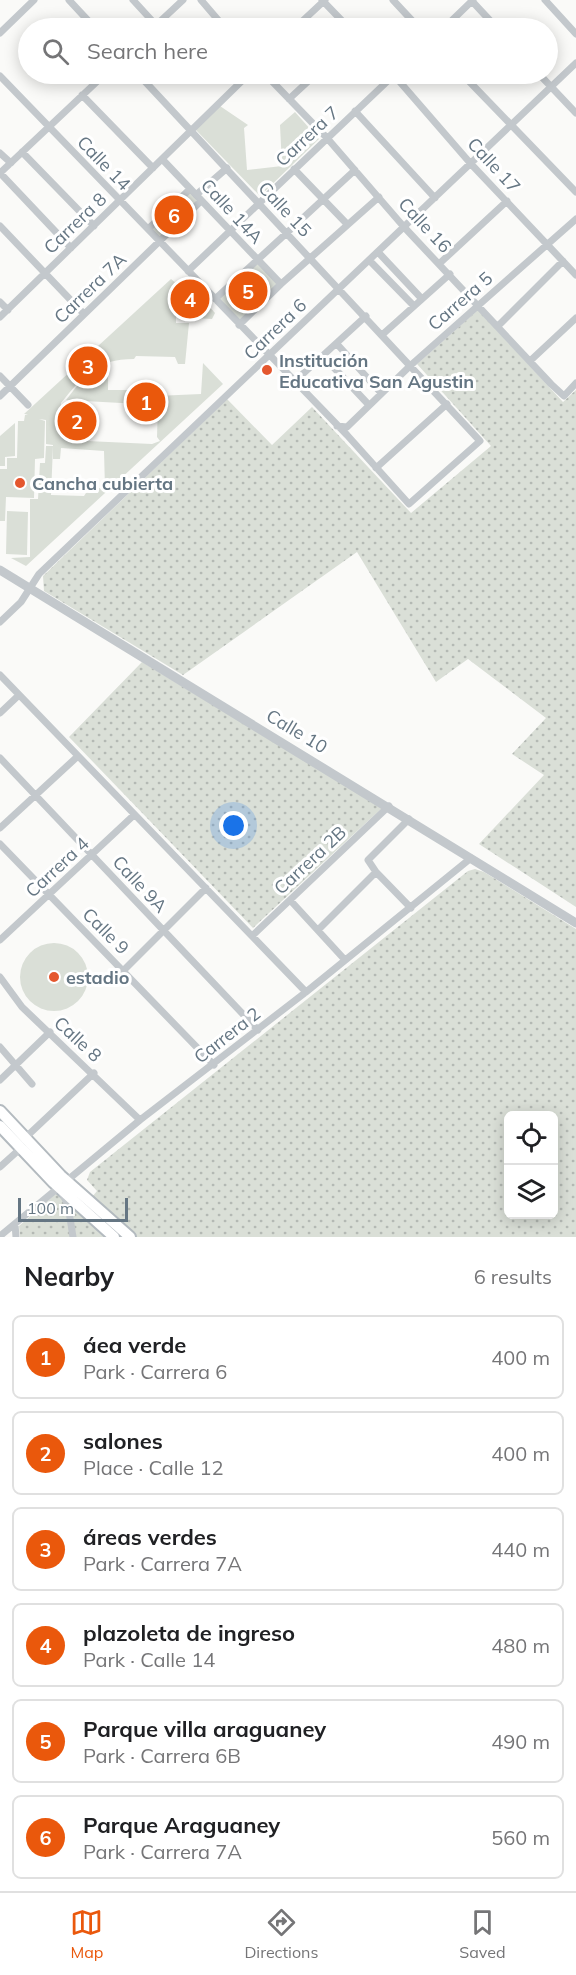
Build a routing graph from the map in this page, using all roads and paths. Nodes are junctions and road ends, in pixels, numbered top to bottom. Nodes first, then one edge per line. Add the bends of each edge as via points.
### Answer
1 (34, 0) edge
2 (69, 0) edge
3 (133, 0) edge
4 (183, 0) edge
5 (201, 0) edge
6 (323, 0) edge
7 (393, 0) edge
8 (472, 0) edge
9 (545, 0) edge
10 (86, 18) edge
11 (148, 18) edge
12 (164, 18) edge
13 (216, 18) edge
14 (305, 18) edge
15 (340, 18) edge
16 (410, 18) edge
17 (454, 18) edge
18 (488, 18) edge
19 (0, 33) edge
20 (576, 34) edge
21 (576, 63) edge
22 (0, 76) edge
23 (558, 80) edge
24 (94, 84) edge
25 (147, 84) edge
26 (239, 84) edge
27 (275, 84) edge
28 (306, 84) edge
29 (384, 84) edge
30 (403, 84) edge
31 (471, 84) edge
32 (548, 84) edge
33 (554, 84) edge
34 (551, 87) junction
35 (82, 95) junction
36 (290, 99) junction
37 (356, 111) junction
38 (576, 113) edge
39 (511, 126) junction
40 (49, 127) junction
41 (191, 130) junction
42 (327, 138) junction
43 (22, 152) junction
44 (0, 153) edge
45 (162, 159) junction
46 (10, 163) junction
47 (471, 164) junction
48 (153, 168) junction
49 (226, 168) junction
50 (294, 169) junction
51 (356, 170) junction
52 (0, 173) edge
53 (576, 192) edge
54 (196, 195) junction
55 (379, 197) junction
56 (435, 198) junction
57 (120, 200) junction
58 (324, 200) junction
59 (507, 201) junction
60 (259, 202) junction
61 (576, 219) edge
62 (347, 224) junction
63 (0, 226) edge
64 (94, 226) junction
65 (404, 227) junction
66 (148, 229) junction
67 (230, 231) junction
68 (287, 232) junction
69 (159, 241) junction
70 (548, 244) junction
71 (71, 248) junction
72 (378, 252) junction
73 (310, 257) junction
74 (257, 259) junction
75 (369, 261) junction
76 (563, 261) junction
77 (440, 263) junction
78 (188, 271) junction
79 (45, 273) junction
80 (450, 274) junction
81 (576, 275) edge
82 (280, 284) junction
83 (339, 288) junction
84 (215, 299) junction
85 (422, 299) junction
86 (0, 302) edge
87 (478, 304) junction
88 (414, 306) junction
89 (8, 310) junction
90 (84, 314) junction
91 (366, 316) junction
92 (0, 317) edge
93 (576, 318) edge
94 (239, 325) junction
95 (498, 326) junction
96 (383, 334) junction
97 (337, 344) junction
98 (269, 356) junction
99 (323, 356) junction
100 (530, 361) junction
101 (411, 365) junction
102 (0, 376) edge
103 (294, 382) junction
104 (576, 383) edge
105 (10, 386) junction
106 (381, 393) junction
107 (0, 396) edge
108 (368, 404) junction
109 (447, 404) junction
110 (28, 405) dead end
111 (337, 426) junction
112 (376, 468) junction
113 (0, 570) edge
114 (30, 588) junction
115 (0, 622) edge
116 (0, 675) edge
117 (19, 695) junction
118 (0, 713) edge
119 (78, 756) junction
120 (0, 758) edge
121 (35, 796) junction
122 (389, 806) junction
123 (134, 815) junction
124 (409, 819) junction
125 (0, 828) edge
126 (0, 844) edge
127 (92, 855) junction
128 (471, 858) junction
129 (376, 872) junction
130 (206, 888) junction
131 (49, 894) junction
132 (290, 900) junction
133 (411, 908) junction
134 (576, 923) edge
135 (318, 930) junction
136 (162, 931) junction
137 (252, 936) junction
138 (0, 940) edge
139 (345, 960) junction
140 (123, 970) junction
141 (0, 977) edge
142 (306, 992) junction
143 (258, 1030) junction
144 (50, 1032) junction
145 (0, 1047) edge
146 (16, 1065) junction
147 (214, 1065) junction
148 (94, 1073) junction
149 (0, 1080) edge
150 (32, 1084) dead end
151 (0, 1111) edge
152 (140, 1120) junction
153 (0, 1126) edge
154 (23, 1143) junction
155 (0, 1167) edge
156 (62, 1184) junction
157 (15, 1224) junction
158 (0, 1236) edge
159 (16, 1237) edge
160 (73, 1237) edge
161 (114, 1237) edge
162 (130, 1237) edge

1 - 19 street
2 - 10 street
3 - 11 street
4 - 12 street
5 - 13 street
6 - 14 street
6 - 15 street
7 - 16 street
8 - 17 street
8 - 18 street
9 - 20 street
21 - 23 street, Carrera 6
22 - 40 street, Calle 14
24 - 35 street
25 - 41 street, Calle 15
26 - 41 street, Carrera 8
27 - 36 street, Calle 16
28 - 36 street
29 - 37 street, Carrera 7
30 - 47 street, Calle 17
31 - 39 street
32 - 34 street
33 - 34 street, Carrera 6
34 - 38 street
34 - 39 street, Carrera 6
35 - 40 street
35 - 48 street
36 - 42 street, Calle 16
37 - 42 street, Carrera 7
37 - 56 street
39 - 47 street, Carrera 6
39 - 53 street
40 - 43 street
40 - 57 street, Calle 14
41 - 45 street, Carrera 8
41 - 49 street, Calle 15
42 - 50 street, Carrera 7
42 - 51 street, Calle 16
43 - 46 street
43 - 64 street
44 - 46 street
45 - 48 street, Carrera 8
45 - 54 street, Calle 14A
46 - 52 street
47 - 56 street, Carrera 6
47 - 59 street, Calle 17
48 - 57 street, Carrera 8
49 - 54 street, Carrera 7A
49 - 60 street, Calle 15
50 - 58 street
50 - 60 street, Carrera 7
51 - 55 street, Calle 16
51 - 58 street
52 - 71 street
54 - 66 street, Carrera 7A
54 - 67 street, Calle 14A
54 - 69 street, Carrera 7A
55 - 62 street
55 - 65 street, Calle 16
56 - 65 street, Carrera 6
57 - 64 street, Carrera 8
57 - 66 street, Calle 14
58 - 62 street
58 - 68 street
59 - 70 street, Calle 17
59 - 77 street
60 - 67 street, Carrera 7
60 - 68 street, Calle 15
61 - 70 street, Carrera 5
62 - 73 street
63 - 79 street
64 - 71 street, Carrera 8
65 - 72 street, Carrera 6
65 - 77 street, Calle 16
66 - 69 street, Calle 14
67 - 74 street, Calle 14A
67 - 78 street, Carrera 7
68 - 73 street, Calle 15
68 - 74 street
69 - 78 street, Calle 14
69 - 90 street, Carrera 7A
70 - 76 street, Calle 17
70 - 87 street, Carrera 5
71 - 79 street, Carrera 8
72 - 75 street, Carrera 6
72 - 85 street
73 - 82 street
73 - 83 street, Calle 15
74 - 82 street, Calle 14A
74 - 84 street
75 - 83 street, Carrera 6
75 - 88 street
76 - 81 street, Calle 17
76 - 95 street
77 - 80 street, Calle 16
78 - 84 street, Calle 14
79 - 89 street, Carrera 8
79 - 90 street
80 - 85 street
80 - 87 street, Calle 16
82 - 94 street
83 - 91 street, Calle 15
83 - 98 street, Carrera 6
84 - 94 street, Calle 14
85 - 88 street
86 - 89 street
87 - 95 street, Calle 16
87 - 101 street, Carrera 5
88 - 96 street
89 - 92 street, Carrera 8
90 - 105 street, Carrera 7A
91 - 96 street, Calle 15
91 - 97 street
93 - 100 street
94 - 98 street, Calle 14
95 - 100 street, Calle 16
96 - 101 street, Calle 15
97 - 99 street
97 - 106 street
98 - 103 street, Calle 14
98 - 114 street, Carrera 6 via 39,574
99 - 103 street
99 - 108 street
100 - 104 street, Calle 16 via 564,396
101 - 106 street, Carrera 5
101 - 109 street, Calle 15
102 - 105 street
103 - 111 street, Calle 14
105 - 107 street, Carrera 7A
105 - 110 street
106 - 108 street, Carrera 5
108 - 111 street, Carrera 5 via 347,427
109 - 112 street
109 - 112 street, Calle 15 via 480,441 409,504
111 - 112 street, Calle 14
113 - 114 street, Calle 10
114 - 115 street, Carrera 6
114 - 122 street, Calle 10
116 - 117 street
117 - 118 street
117 - 119 street
119 - 121 street
119 - 123 street
120 - 121 street, Calle 9A
121 - 125 street
121 - 127 street, Calle 9A
122 - 124 street, Calle 10
122 - 132 street, Carrera 2B
123 - 127 street, Carrera 4
123 - 130 street
124 - 128 street, Calle 10
124 - 129 street via 369,856 369,864
126 - 131 street, Calle 9
127 - 131 street, Carrera 4
127 - 136 street, Calle 9A
128 - 133 street, Carrera 2
128 - 134 street, Calle 10
129 - 133 street
129 - 135 street
130 - 136 street
130 - 137 street
131 - 138 street, Carrera 4
131 - 140 street, Calle 9
132 - 135 street
132 - 137 street, Carrera 2B
133 - 139 street, Carrera 2
135 - 139 street
136 - 140 street
136 - 143 street, Calle 9A
137 - 142 street
139 - 142 street, Carrera 2
140 - 147 street, Calle 9
141 - 144 street, Calle 8 via 22,1007
142 - 143 street, Carrera 2
143 - 147 street, Carrera 2
144 - 146 street
144 - 148 street, Calle 8
145 - 146 street
146 - 149 street
146 - 150 street
147 - 152 street, Carrera 2
148 - 152 street, Calle 8
148 - 154 street
151 - 154 main road
152 - 156 street, Carrera 2
153 - 154 main road
154 - 155 street
154 - 156 main road
156 - 157 street, Carrera 2
156 - 160 street
156 - 161 main road
156 - 162 main road
157 - 158 street, Carrera 2
157 - 159 street

